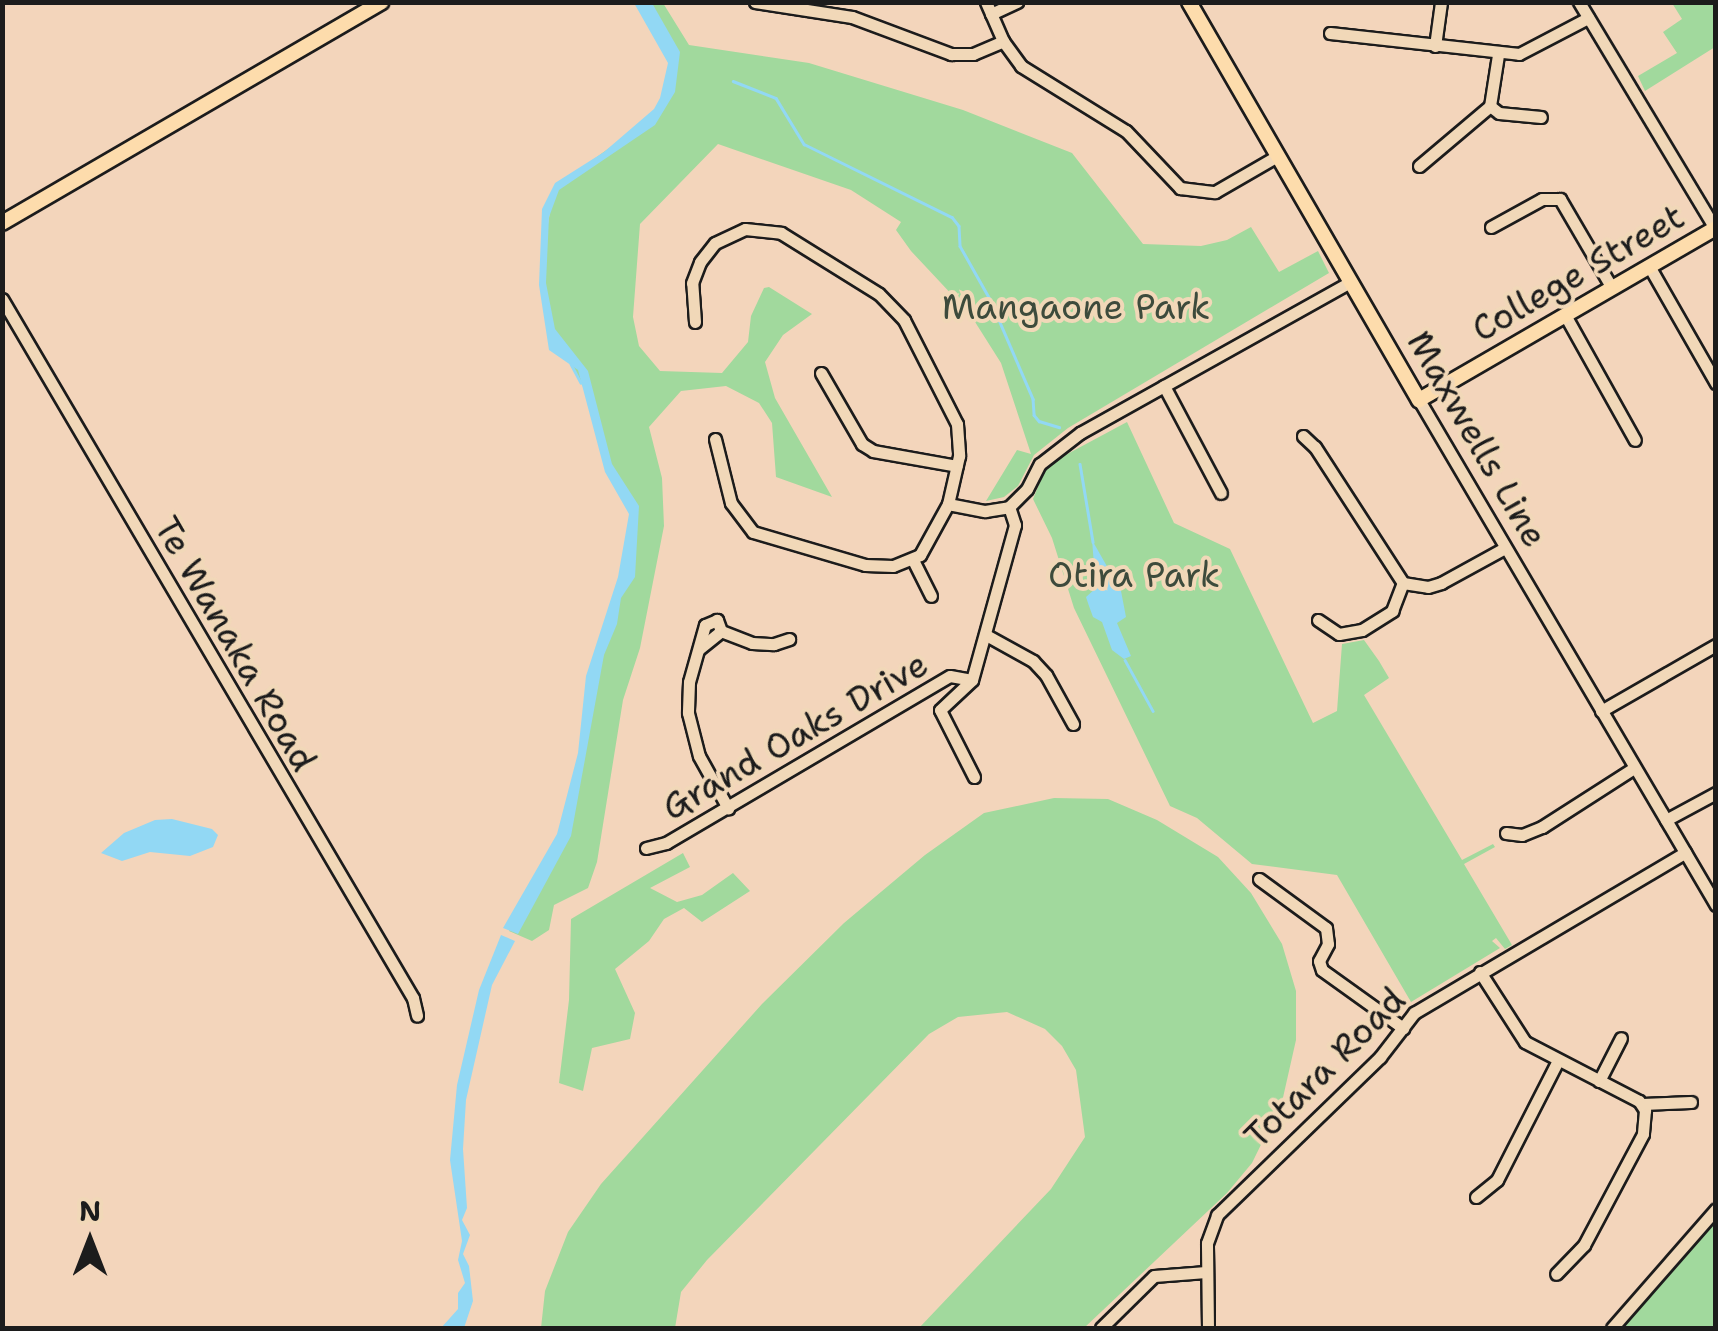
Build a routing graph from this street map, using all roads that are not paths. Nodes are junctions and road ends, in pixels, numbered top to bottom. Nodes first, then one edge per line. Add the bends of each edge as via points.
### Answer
1 (382, 2) edge
2 (756, 2) edge
3 (1017, 2) edge
4 (1188, 2) edge
5 (1441, 2) edge
6 (1579, 2) edge
7 (989, 8) edge
8 (1588, 18) junction
9 (1330, 34) dead end
10 (1003, 41) junction
11 (1434, 46) junction
12 (1498, 56) junction
13 (1490, 106) junction
14 (1541, 117) dead end
15 (1277, 156) junction
16 (1419, 166) dead end
17 (2, 223) edge
18 (1491, 228) dead end
19 (1716, 228) edge
20 (1649, 266) junction
21 (1350, 282) junction
22 (1612, 288) junction
23 (2, 299) edge
24 (1565, 315) junction
25 (695, 322) dead end
26 (822, 374) dead end
27 (1716, 384) edge
28 (1164, 386) junction
29 (1419, 400) junction
30 (1303, 436) dead end
31 (714, 439) dead end
32 (1635, 440) dead end
33 (957, 466) junction
34 (1221, 493) dead end
35 (948, 504) junction
36 (1009, 507) junction
37 (1506, 548) junction
38 (913, 560) junction
39 (1403, 583) junction
40 (930, 596) dead end
41 (1318, 620) dead end
42 (986, 635) junction
43 (789, 639) dead end
44 (1716, 646) edge
45 (972, 680) junction
46 (1601, 712) junction
47 (1073, 724) dead end
48 (1634, 768) junction
49 (974, 777) dead end
50 (1716, 794) edge
51 (728, 808) junction
52 (1666, 820) junction
53 (1506, 833) dead end
54 (646, 848) dead end
55 (1685, 853) junction
56 (1259, 879) dead end
57 (1716, 905) edge
58 (1480, 972) junction
59 (417, 1016) dead end
60 (1403, 1028) junction
61 (1621, 1038) dead end
62 (1557, 1062) junction
63 (1599, 1081) junction
64 (1691, 1102) dead end
65 (1642, 1104) junction
66 (1476, 1197) dead end
67 (1716, 1209) edge
68 (1206, 1272) junction
69 (1556, 1274) dead end
70 (1101, 1328) edge
71 (1208, 1328) edge
72 (1612, 1328) edge

1 - 17 main road
2 - 10 street via 852,17 951,54 973,54
3 - 7 street
4 - 15 main road, Maxwells Line
5 - 11 street
6 - 8 street
7 - 10 street
8 - 12 street via 1536,48
8 - 19 street
9 - 11 street
10 - 15 street via 1021,66 1126,131 1180,188 1215,192
11 - 12 street
12 - 13 street
13 - 14 street
13 - 16 street
15 - 21 main road, Maxwells Line
18 - 22 street via 1542,198 1560,199
19 - 20 main road, College Street
20 - 22 main road, College Street
20 - 27 street
21 - 28 street
21 - 29 main road, Maxwells Line
22 - 24 main road, College Street
23 - 59 street, Te Wanaka Road via 413,998
24 - 29 main road, College Street
24 - 32 street
25 - 33 street via 695,272 715,243 756,228 793,240 879,294 904,320 954,414
26 - 33 street via 862,444
28 - 34 street
28 - 36 street via 1054,450
29 - 37 street, Maxwells Line
30 - 39 street
31 - 38 street via 732,502 754,532 865,565
33 - 35 street
35 - 36 street via 986,511
35 - 38 street via 929,546
36 - 42 street via 1015,525
37 - 39 street via 1441,583
37 - 46 street, Maxwells Line
38 - 40 street
39 - 41 street via 1392,611 1362,630 1338,634
42 - 45 street
42 - 47 street via 1046,675
43 - 51 street via 752,642 708,621 689,682 690,728
44 - 46 street
45 - 49 street via 940,710
45 - 51 street, Grand Oaks Drive via 950,676
46 - 48 street, Maxwells Line
48 - 52 street, Maxwells Line
48 - 53 street via 1542,828
50 - 52 street
51 - 54 street, Grand Oaks Drive via 666,844
52 - 55 street, Maxwells Line
55 - 57 street, Maxwells Line
55 - 58 street, Totara Road
56 - 60 street via 1326,928 1322,970
58 - 60 street, Totara Road via 1428,1002
58 - 62 street via 1515,1031
60 - 68 street, Totara Road via 1216,1215
61 - 63 street
62 - 63 street
62 - 66 street via 1497,1180
63 - 65 street
64 - 65 street
65 - 69 street via 1642,1134 1584,1245
67 - 72 street
68 - 70 street via 1154,1276
68 - 71 street, Totara Road

